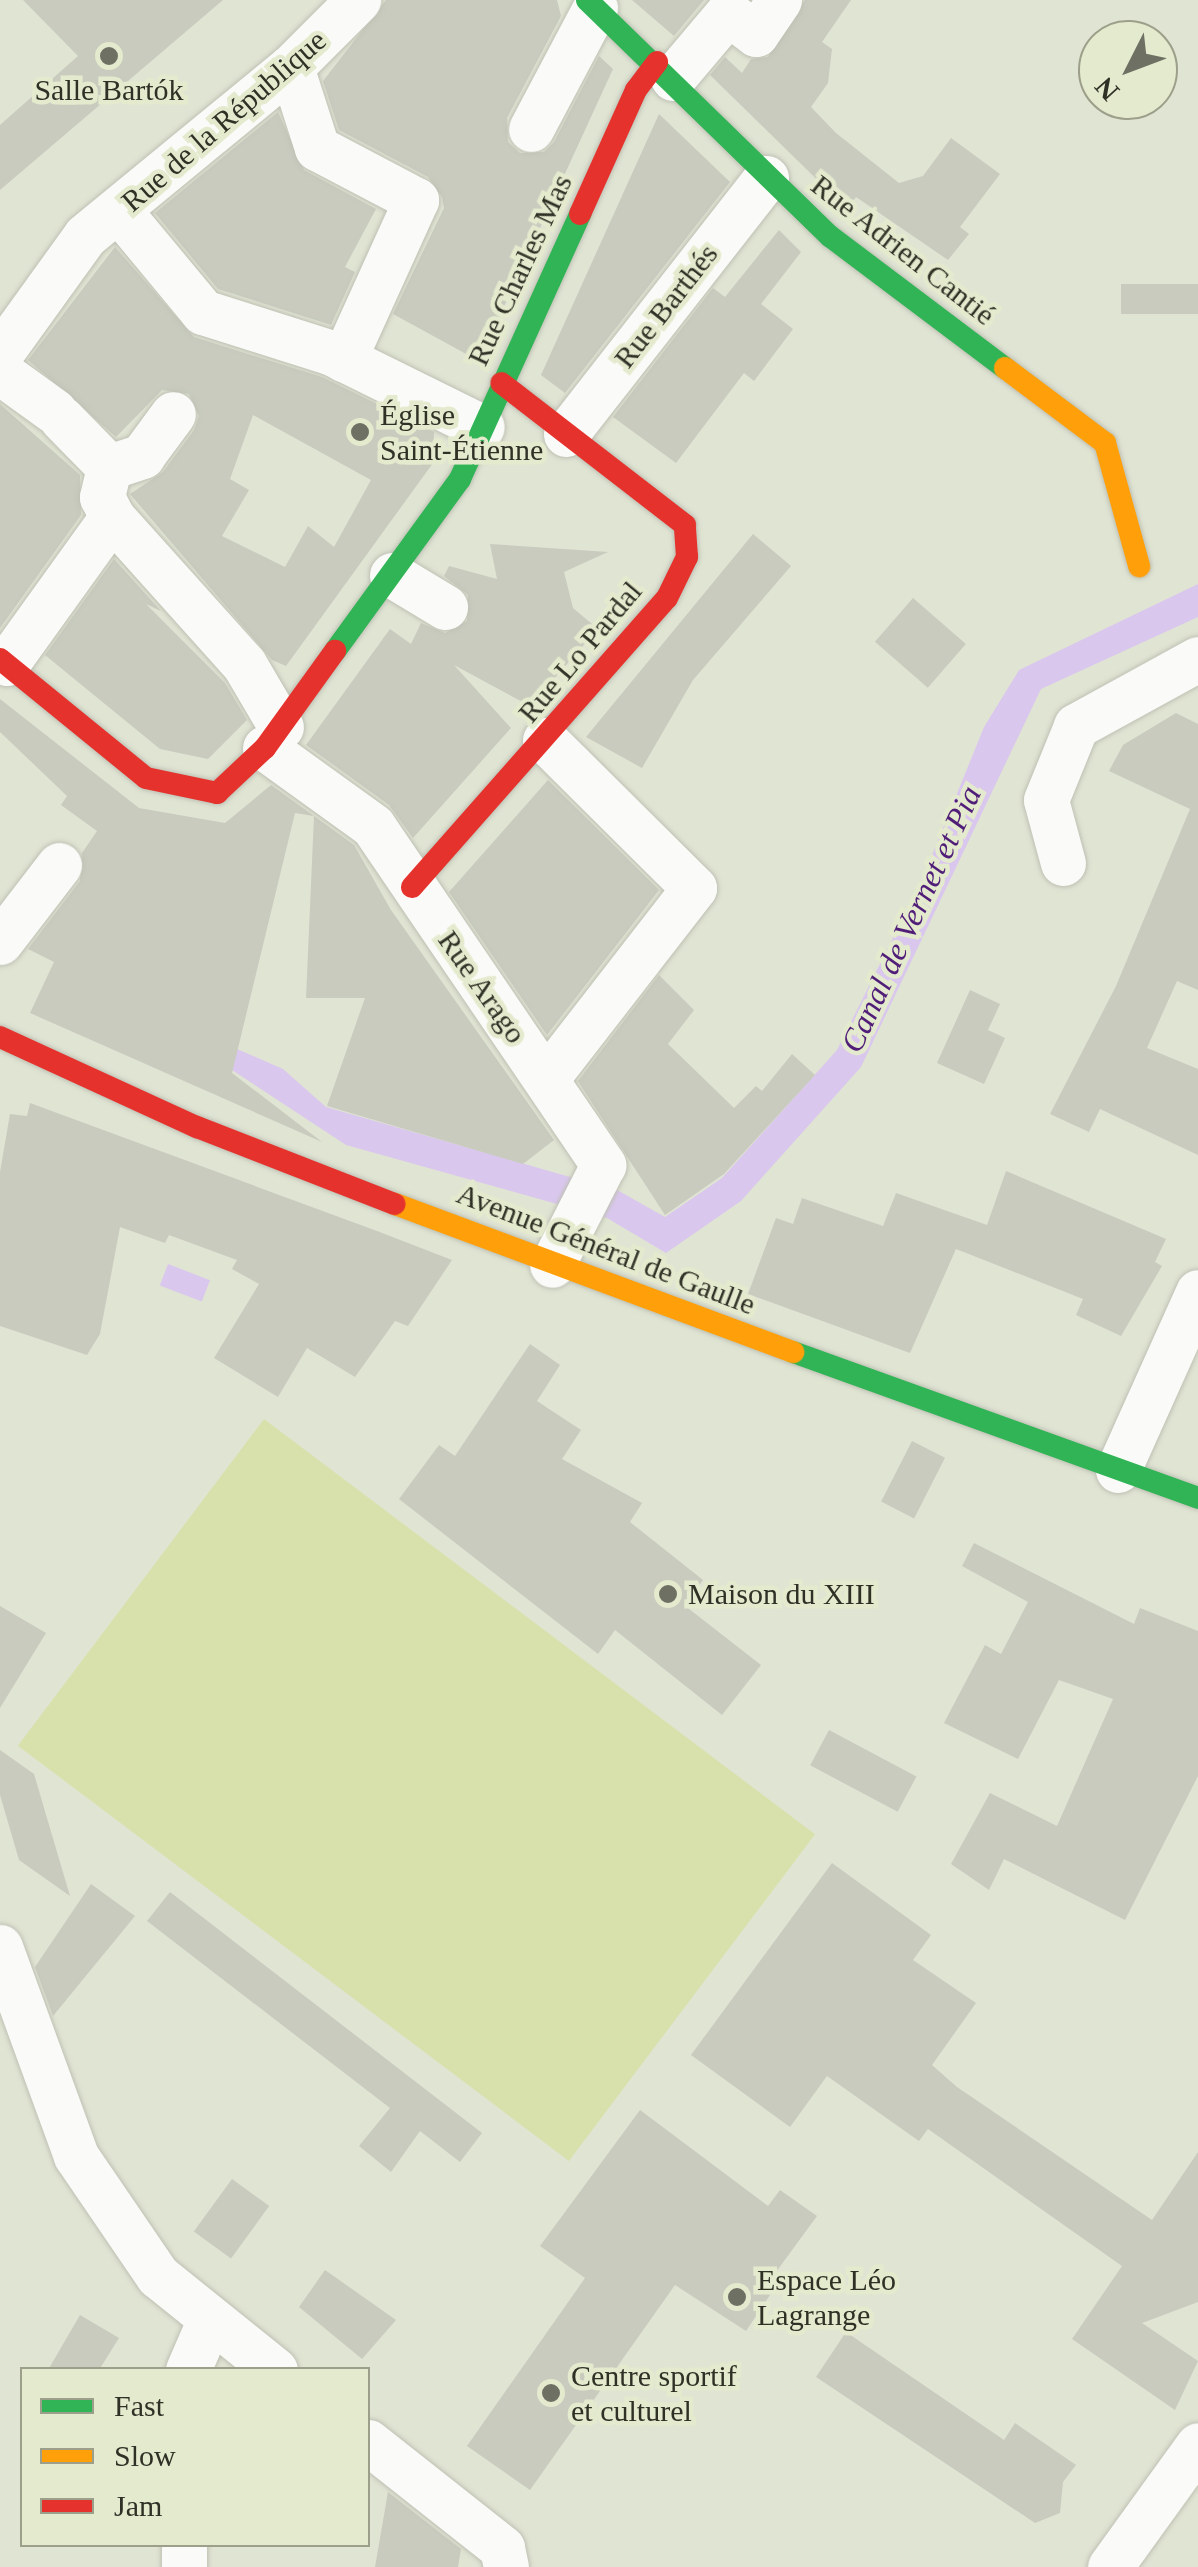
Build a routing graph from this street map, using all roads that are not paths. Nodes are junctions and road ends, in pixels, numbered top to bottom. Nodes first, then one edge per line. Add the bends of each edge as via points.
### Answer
1 (358, 0) edge
2 (778, 0) edge
3 (591, 4) edge
4 (292, 67) junction
5 (665, 70) junction
6 (531, 129) dead end
7 (766, 178) junction
8 (102, 224) junction
9 (1, 352) edge
10 (338, 356) junction
11 (0, 372) edge
12 (501, 383) junction
13 (172, 414) dead end
14 (482, 427) junction
15 (566, 434) junction
16 (109, 467) junction
17 (112, 517) junction
18 (1139, 566) dead end
19 (392, 575) junction
20 (445, 607) dead end
21 (1198, 659) edge
22 (4, 661) edge
23 (273, 738) junction
24 (545, 740) junction
25 (59, 864) dead end
26 (1063, 864) dead end
27 (412, 887) junction
28 (0, 942) edge
29 (0, 1037) edge
30 (546, 1079) junction
31 (552, 1265) junction
32 (1198, 1292) edge
33 (1118, 1470) junction
34 (1198, 1498) edge
35 (0, 1947) edge
36 (210, 2319) junction
37 (189, 2367) edge
38 (270, 2367) edge
39 (370, 2444) edge
40 (1198, 2446) edge
41 (504, 2557) edge
42 (1110, 2567) edge

1 - 4 street, Rue de la République
2 - 5 street via 756,34 728,13
3 - 5 street, Rue Adrien Cantié
3 - 6 street
4 - 8 street, Rue de la République
4 - 10 street via 317,148 416,200
5 - 7 street, Rue Adrien Cantié
5 - 12 street, Rue Charles Mas
7 - 15 street, Rue Barthés
7 - 18 street, Rue Adrien Cantié via 831,237 1106,443
8 - 9 street, Rue de la République
8 - 10 street via 203,312
10 - 14 street
11 - 16 street via 58,415
12 - 14 street, Rue Charles Mas
12 - 15 street, Rue Lo Pardal
13 - 16 street via 142,456
14 - 19 street, Rue Charles Mas via 460,480
15 - 24 street, Rue Lo Pardal via 685,525 687,557 667,598
16 - 17 street via 102,497
17 - 22 street
17 - 23 street via 154,556 244,664
19 - 20 street
19 - 23 street, Rue Charles Mas
21 - 26 street via 1076,726 1046,800
22 - 23 street, Rue Charles Mas via 146,778 217,793
23 - 27 street, Rue Arago via 373,826
24 - 27 street, Rue Lo Pardal
24 - 30 street via 694,888
25 - 28 street
27 - 30 street, Rue Arago
29 - 31 street, Avenue Général de Gaulle via 198,1127
30 - 31 street, Rue Arago via 603,1164
31 - 33 street, Avenue Général de Gaulle
32 - 33 street
33 - 34 street, Avenue Général de Gaulle
35 - 36 street via 76,2156 158,2276
36 - 37 street
36 - 38 street
39 - 41 street
40 - 42 street

